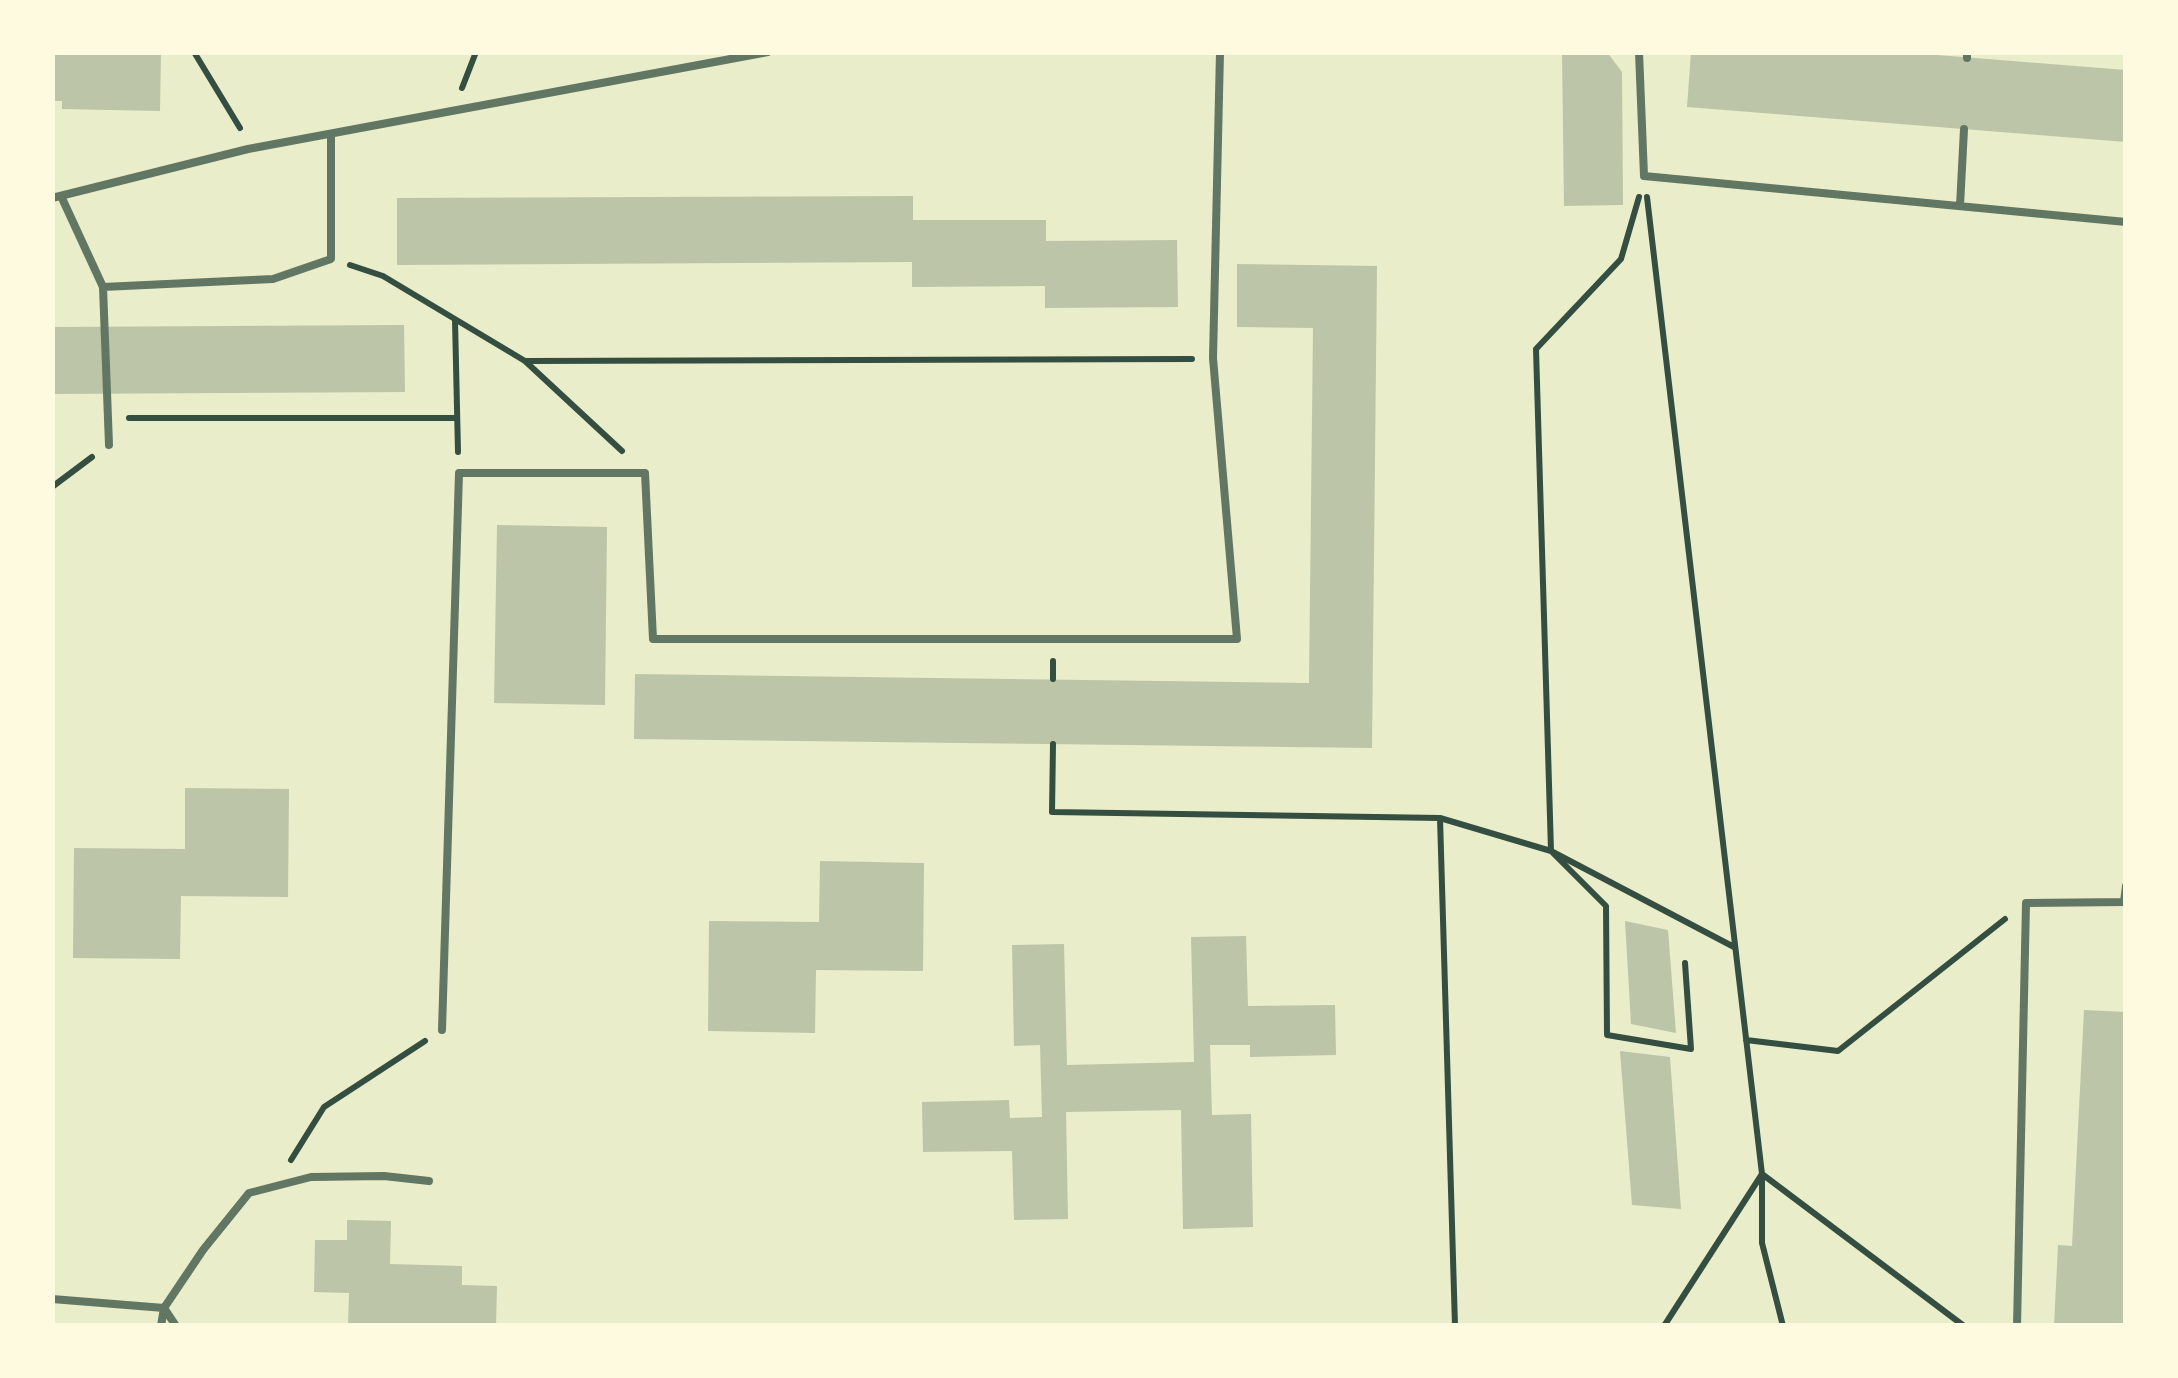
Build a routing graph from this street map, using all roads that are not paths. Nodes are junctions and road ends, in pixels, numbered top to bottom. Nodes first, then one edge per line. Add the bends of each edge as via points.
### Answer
1 (768, 52) edge
2 (1220, 52) edge
3 (1639, 52) edge
4 (1964, 129) dead end
5 (331, 135) junction
6 (56, 197) edge
7 (1960, 206) junction
8 (2126, 222) edge
9 (104, 287) junction
10 (109, 444) road end
11 (2126, 886) edge
12 (2125, 902) edge
13 (442, 1030) road end
14 (430, 1181) dead end
15 (52, 1298) edge
16 (164, 1308) junction
17 (162, 1326) edge
18 (176, 1326) edge
19 (2017, 1326) edge

1 - 5 lane
2 - 13 lane via 1213,358 1237,639 653,639 645,473 459,473
3 - 7 lane via 1644,176
4 - 7 lane
5 - 6 lane
5 - 9 lane via 332,259 273,280
6 - 9 lane
7 - 8 lane
9 - 10 lane
11 - 12 lane
12 - 19 lane via 2026,903
14 - 16 lane via 310,1177 249,1193
15 - 16 lane
16 - 17 lane
16 - 18 lane

